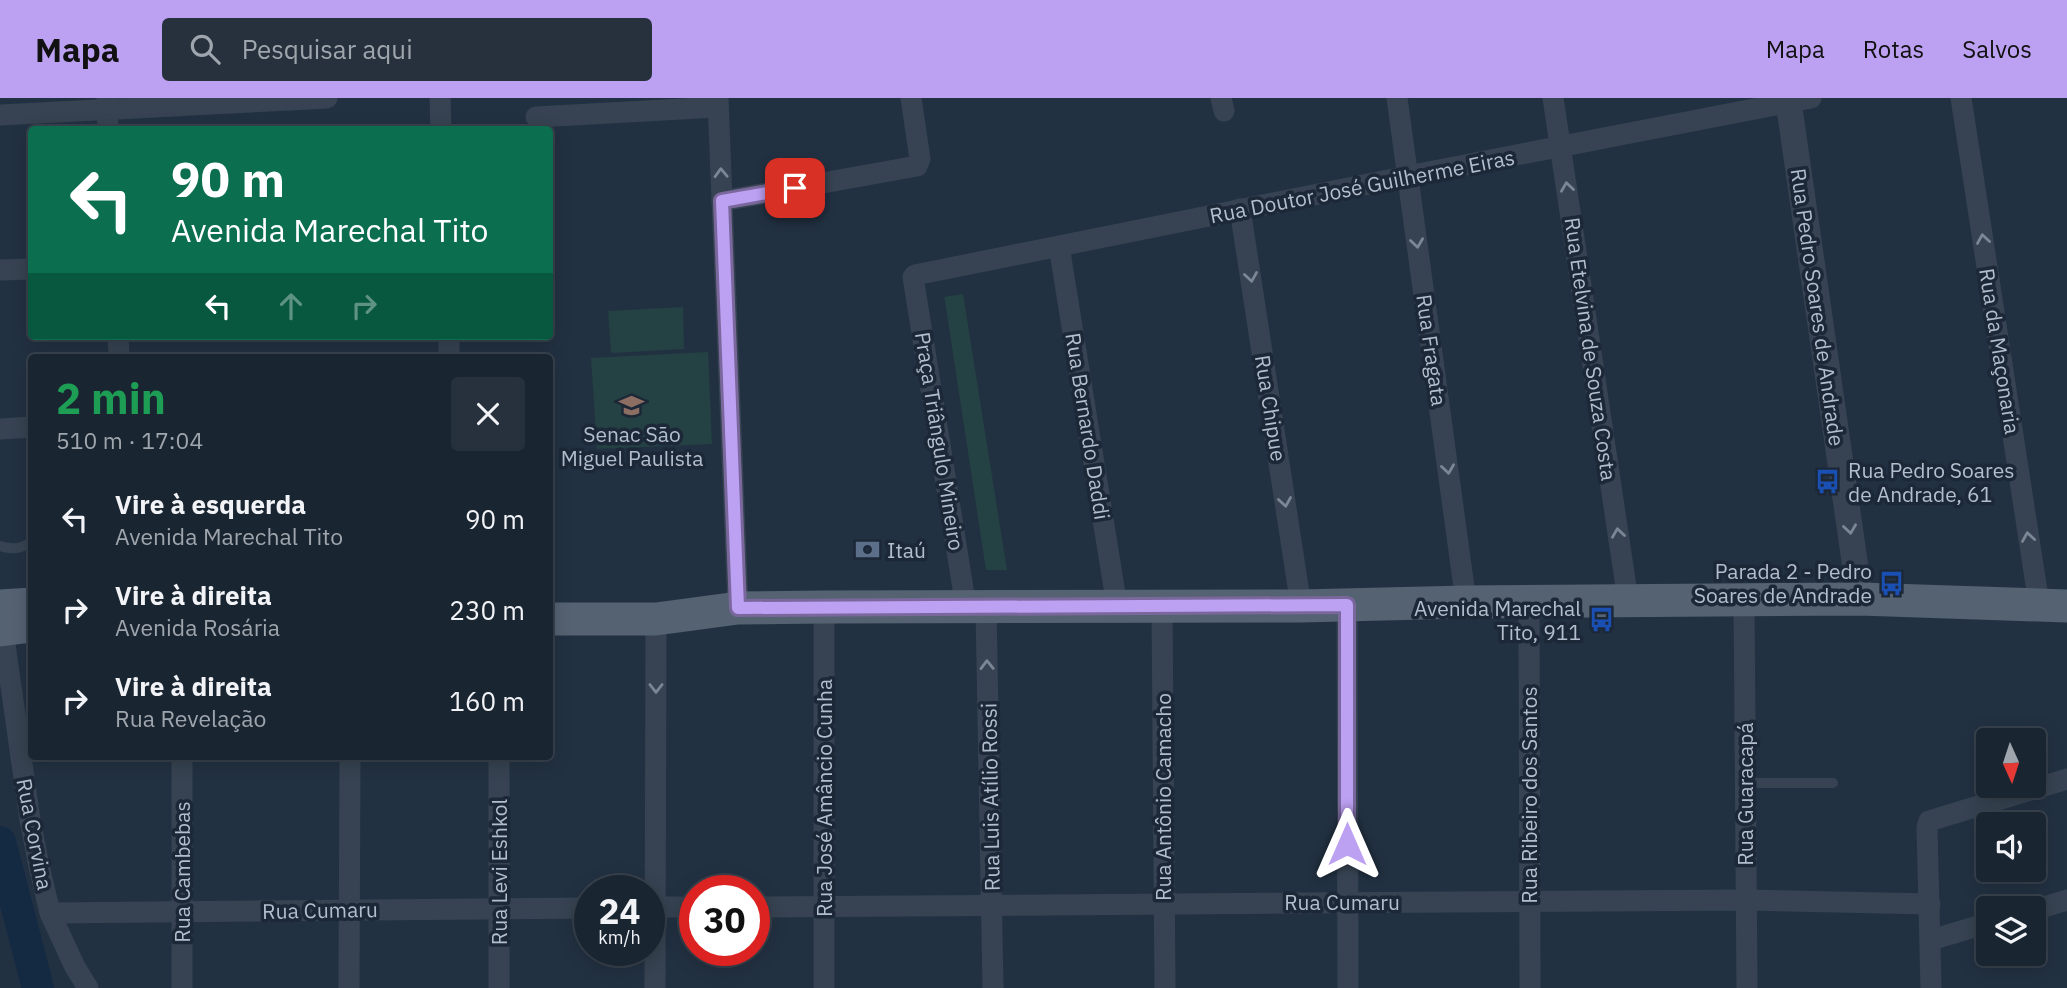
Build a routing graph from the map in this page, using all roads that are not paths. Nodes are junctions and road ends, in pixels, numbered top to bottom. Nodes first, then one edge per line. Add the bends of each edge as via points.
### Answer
1 (327, 98) edge
2 (440, 98) edge
3 (911, 98) edge
4 (1397, 98) edge
5 (1553, 98) edge
6 (1961, 98) edge
7 (1796, 99) edge
8 (718, 103) edge
9 (107, 112) edge
10 (0, 115) edge
11 (536, 117) dead end
12 (441, 126) edge
13 (1561, 147) junction
14 (1408, 176) junction
15 (722, 201) junction
16 (1240, 209) junction
17 (1059, 246) junction
18 (28, 269) edge
19 (0, 270) edge
20 (914, 276) joint
21 (28, 427) edge
22 (0, 429) edge
23 (28, 544) edge
24 (0, 546) edge
25 (553, 599) edge
26 (1744, 599) junction
27 (1860, 599) junction
28 (1628, 600) junction
29 (1466, 602) junction
30 (1529, 602) junction
31 (1347, 605) junction
32 (2053, 605) edge
33 (1117, 606) junction
34 (1162, 606) junction
35 (1301, 606) junction
36 (824, 607) junction
37 (976, 607) junction
38 (738, 608) junction
39 (11, 614) edge
40 (553, 619) edge
41 (656, 620) junction
42 (182, 760) edge
43 (351, 760) edge
44 (499, 760) edge
45 (2067, 779) edge
46 (1745, 783) junction
47 (1833, 783) dead end
48 (653, 875) edge
49 (1746, 900) junction
50 (2067, 900) edge
51 (1529, 901) junction
52 (1348, 902) junction
53 (1164, 904) junction
54 (1930, 904) junction
55 (993, 905) junction
56 (770, 906) edge
57 (824, 906) junction
58 (2046, 906) edge
59 (574, 908) edge
60 (499, 909) junction
61 (351, 910) junction
62 (183, 912) junction
63 (50, 913) junction
64 (1976, 927) edge
65 (1931, 943) junction
66 (654, 966) edge
67 (88, 988) edge
68 (182, 988) edge
69 (349, 988) edge
70 (499, 988) edge
71 (655, 988) edge
72 (824, 988) edge
73 (993, 988) edge
74 (1165, 988) edge
75 (1348, 988) edge
76 (1530, 988) edge
77 (1747, 988) edge
78 (1931, 988) edge
79 (1944, 988) edge

1 - 9 street
2 - 12 street
3 - 15 street via 920,159 917,166
4 - 14 street, Rua Fragata
5 - 13 street, Rua Etelvina de Souza Costa
32 -> 6 street, Rua da Maçonaria
7 - 13 street, Rua Doutor José Guilherme Eiras
7 -> 27 street, Rua Pedro Soares de Andrade
8 - 11 street
15 -> 8 street
9 - 10 street
13 - 14 street, Rua Doutor José Guilherme Eiras
28 -> 13 street, Rua Etelvina de Souza Costa
14 - 16 street, Rua Doutor José Guilherme Eiras
14 -> 29 street, Rua Fragata
15 - 38 street
16 - 17 street, Rua Doutor José Guilherme Eiras
16 -> 35 street, Rua Chipue
17 - 20 street, Rua Doutor José Guilherme Eiras
17 - 33 street, Rua Bernardo Daddi
18 - 19 street
20 - 37 street, Praça Triângulo Mineiro
21 - 22 street
23 - 24 lane via 10,550
25 - 38 main road via 656,599
26 - 27 main road
26 - 28 main road
26 - 46 street, Rua Guaracapá
27 - 32 main road
28 - 30 main road
29 - 30 main road
29 - 31 main road
30 - 51 street, Rua Ribeiro dos Santos
31 - 35 main road
31 - 52 street
33 - 34 main road
33 - 37 main road
34 - 35 main road
34 - 53 street, Rua Antônio Camacho
36 - 37 main road
36 - 38 main road
36 - 57 street, Rua José Amâncio Cunha
55 -> 37 street, Rua Luis Atílio Rossi
38 - 41 main road via 672,609
39 - 63 street, Rua Corvina via 30,820
40 - 41 main road
41 -> 48 street
42 - 62 street, Rua Cambebas
43 - 61 street
44 - 60 street, Rua Levi Eshkol
45 - 54 street via 1929,821
46 - 47 lane
46 - 49 street, Rua Guaracapá
49 - 51 street, Rua Cumaru
49 - 54 street, Rua Cumaru
49 - 77 street, Rua Guaracapá
50 - 58 street
51 - 52 street, Rua Cumaru
51 - 76 street, Rua Ribeiro dos Santos
52 - 53 street, Rua Cumaru
52 - 75 street
53 - 55 street, Rua Cumaru
53 - 74 street, Rua Antônio Camacho
54 - 65 street
55 - 57 street, Rua Cumaru
55 - 73 street, Rua Luis Atílio Rossi
56 - 57 street, Rua Cumaru
57 - 72 street, Rua José Amâncio Cunha
59 - 60 street, Rua Cumaru
60 - 61 street, Rua Cumaru
60 - 70 street, Rua Levi Eshkol
61 - 62 street, Rua Cumaru
61 - 69 street
62 - 63 street, Rua Cumaru
62 - 68 street, Rua Cambebas
63 - 67 street, Rua Corvina
64 - 65 street
65 - 78 street
65 - 79 street
66 - 71 street

